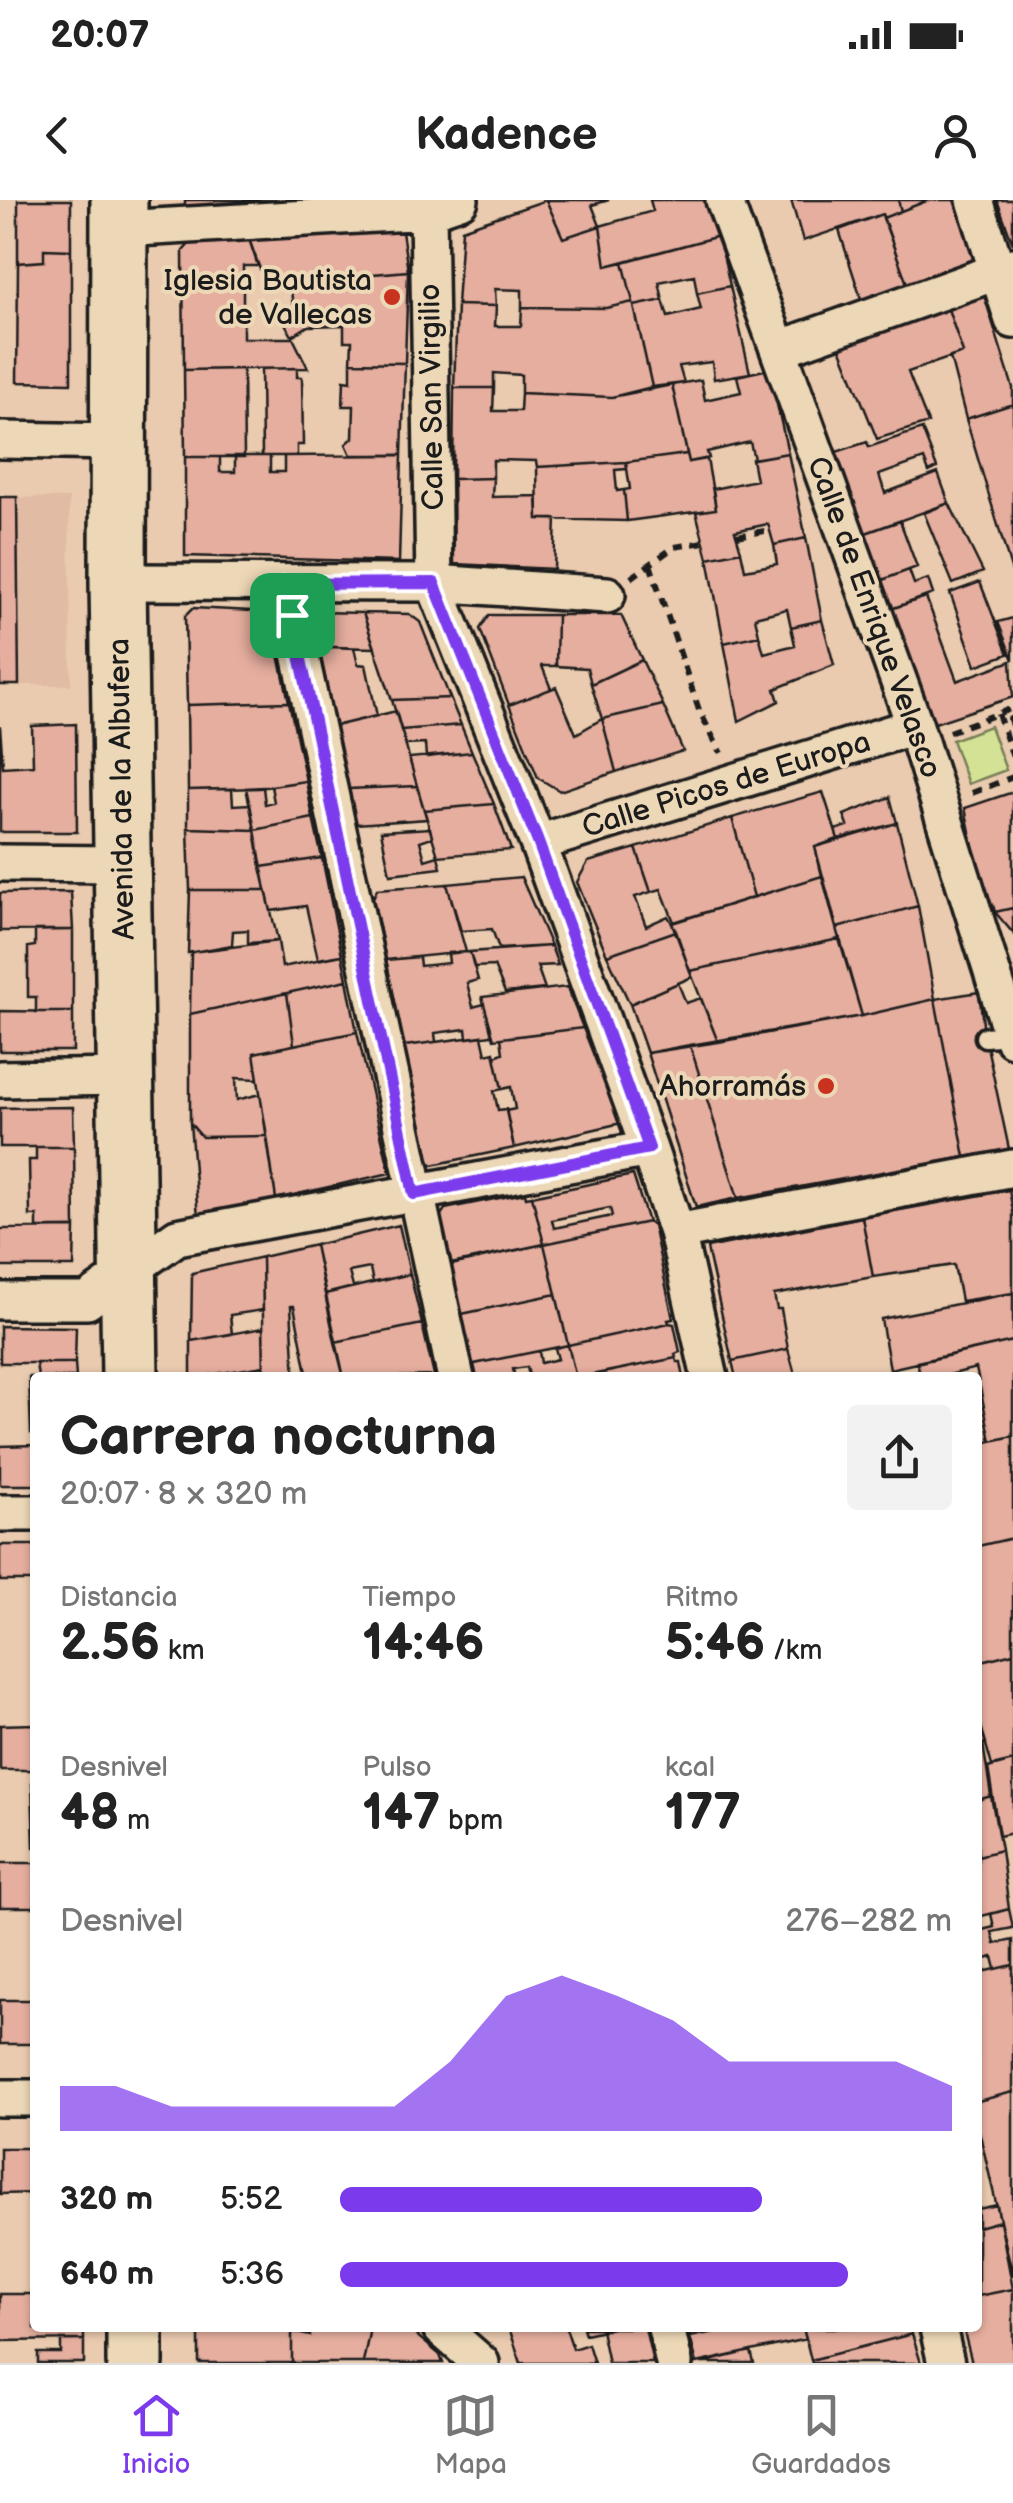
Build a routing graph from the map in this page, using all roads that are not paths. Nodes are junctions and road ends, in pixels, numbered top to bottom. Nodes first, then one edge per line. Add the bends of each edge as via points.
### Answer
1 (724, 200) edge
2 (975, 200) edge
3 (444, 205) edge
4 (120, 214) edge
5 (1006, 269) edge
6 (1013, 320) edge
7 (779, 349) junction
8 (0, 440) edge
9 (118, 442) junction
10 (118, 582) junction
11 (434, 583) junction
12 (285, 584) junction
13 (607, 594) road end
14 (915, 726) junction
15 (538, 842) junction
16 (0, 863) edge
17 (122, 864) junction
18 (1003, 1037) edge
19 (125, 1077) junction
20 (0, 1079) edge
21 (649, 1148) junction
22 (1013, 1168) edge
23 (414, 1194) junction
24 (678, 1232) junction
25 (130, 1268) junction
26 (0, 1300) edge
27 (130, 1372) edge
28 (455, 1372) edge
29 (709, 1372) edge
30 (30, 1512) edge
31 (0, 1513) edge
32 (0, 2098) edge
33 (30, 2098) edge
34 (135, 2332) edge
35 (667, 2332) edge
36 (939, 2332) edge
37 (135, 2363) edge
38 (674, 2363) edge
39 (946, 2363) edge

1 - 7 street, Calle de Enrique Velasco
2 - 5 street
3 - 4 street
3 - 11 street, Calle San Virgilio
4 - 9 main road, Avenida de la Albufera
5 - 6 street
5 - 7 street
7 - 14 street, Calle de Enrique Velasco
8 - 9 street
9 - 10 main road, Avenida de la Albufera
10 - 12 street
10 - 17 main road, Avenida de la Albufera
11 - 12 street
11 - 13 street
11 - 15 street
12 - 23 street
14 - 15 street, Calle Picos de Europa
14 - 18 street, Calle de Enrique Velasco
15 - 21 street
16 - 17 street
17 - 19 main road, Avenida de la Albufera
19 - 20 street
19 - 25 main road, Avenida de la Albufera
21 - 23 street
21 - 24 street
22 - 24 street
23 - 25 street via 177,1237
23 - 28 street
24 - 29 street
25 - 26 street via 86,1301
25 - 27 main road, Avenida de la Albufera
30 - 31 street
32 - 33 street
34 - 37 main road
35 - 38 street
36 - 39 street

